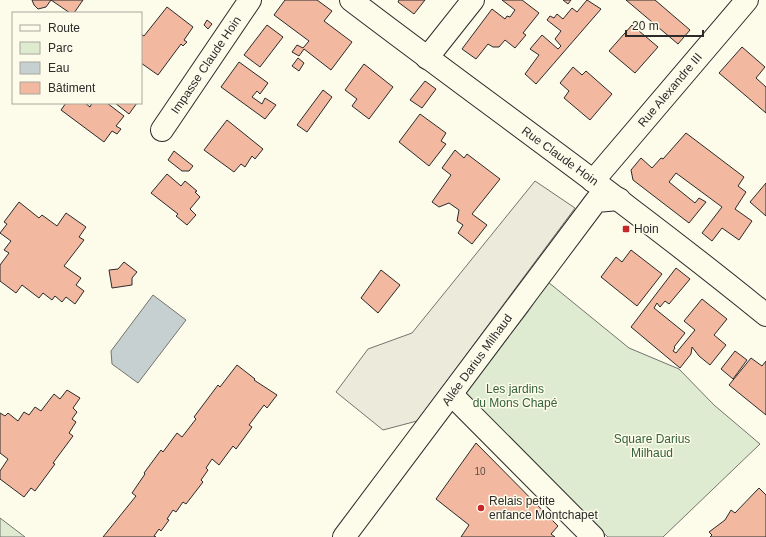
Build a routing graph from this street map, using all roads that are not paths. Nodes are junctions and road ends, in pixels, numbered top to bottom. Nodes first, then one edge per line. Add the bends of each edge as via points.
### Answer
1 (250, 0) edge
2 (351, 0) edge
3 (473, 0) edge
4 (746, 0) edge
5 (427, 58) junction
6 (162, 130) dead end
7 (593, 181) junction
8 (619, 199) junction
9 (764, 308) edge
10 (452, 395) junction
11 (344, 537) edge
12 (593, 537) edge

1 - 6 street, Impasse Claude Hoin
2 - 5 street, Rue Claude Hoin
3 - 5 street
4 - 7 street, Rue Alexandre III
5 - 7 street, Rue Claude Hoin
7 - 8 street, Rue Claude Hoin
8 - 9 street, Rue Claude Hoin
8 - 10 street, Allée Darius Milhaud via 596,201
10 - 11 street, Allée Darius Milhaud
10 - 12 street

